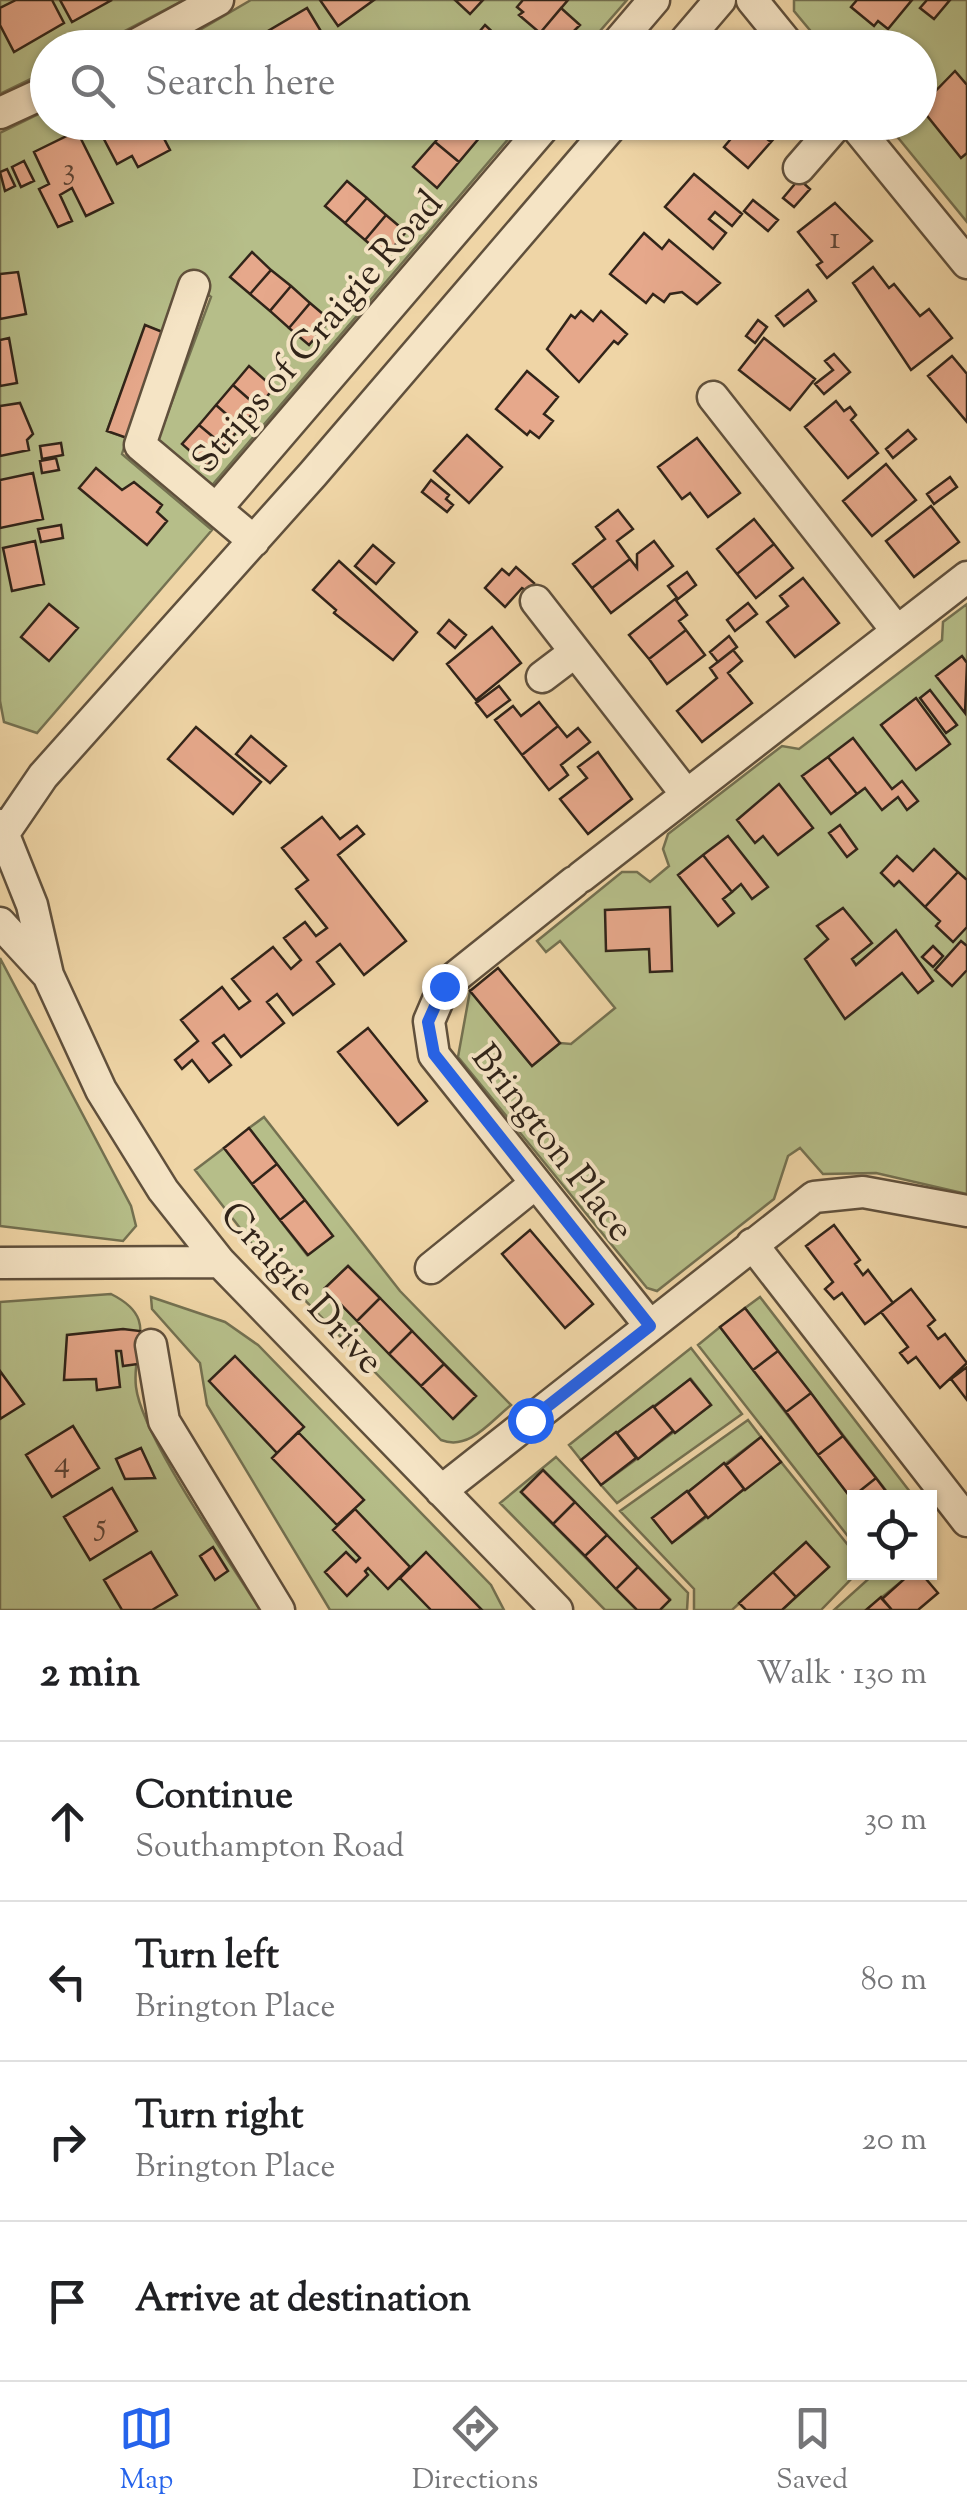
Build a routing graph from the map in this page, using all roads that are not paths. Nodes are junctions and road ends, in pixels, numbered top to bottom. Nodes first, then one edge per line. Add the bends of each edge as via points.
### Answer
1 (218, 0) edge
2 (654, 0) edge
3 (720, 0) edge
4 (752, 0) edge
5 (163, 30) edge
6 (628, 30) edge
7 (694, 30) edge
8 (776, 30) edge
9 (30, 99) edge
10 (0, 113) edge
11 (533, 140) edge
12 (599, 140) edge
13 (823, 140) edge
14 (867, 140) edge
15 (799, 168) dead end
16 (967, 263) edge
17 (194, 286) dead end
18 (713, 397) dead end
19 (216, 509) junction
20 (254, 541) junction
21 (967, 577) edge
22 (536, 601) dead end
23 (897, 631) junction
24 (576, 652) junction
25 (542, 677) dead end
26 (686, 794) junction
27 (1, 833) edge
28 (0, 923) edge
29 (48, 975) junction
30 (536, 1184) junction
31 (967, 1211) edge
32 (752, 1244) junction
33 (220, 1262) junction
34 (0, 1263) edge
35 (431, 1268) dead end
36 (650, 1326) junction
37 (151, 1344) dead end
38 (441, 1492) junction
39 (967, 1521) edge
40 (278, 1610) edge
41 (557, 1610) edge

1 - 5 street
2 - 6 street
3 - 7 street
4 - 8 street
9 - 10 street
11 - 19 street, Strips of Craigie Road
12 - 20 street
13 - 15 street
14 - 16 street
17 - 19 street via 140,444
18 - 23 street via 768,442
19 - 20 street, Strips of Craigie Road
20 - 27 street via 43,776
21 - 23 street, Brington Place
22 - 24 street
23 - 26 street, Brington Place
24 - 25 street
24 - 26 street
26 - 30 street, Brington Place via 444,986 428,1022 434,1054
27 - 29 street, Craigie Drive via 32,904
28 - 29 street, Craigie Drive
29 - 33 street, Craigie Drive via 102,1090 163,1190
30 - 35 street
30 - 36 street, Brington Place
31 - 32 street via 863,1192 814,1197
32 - 36 street
32 - 39 street
33 - 34 street
33 - 38 street, Craigie Drive
36 - 38 street
37 - 40 street via 164,1421
38 - 41 street, Craigie Drive

